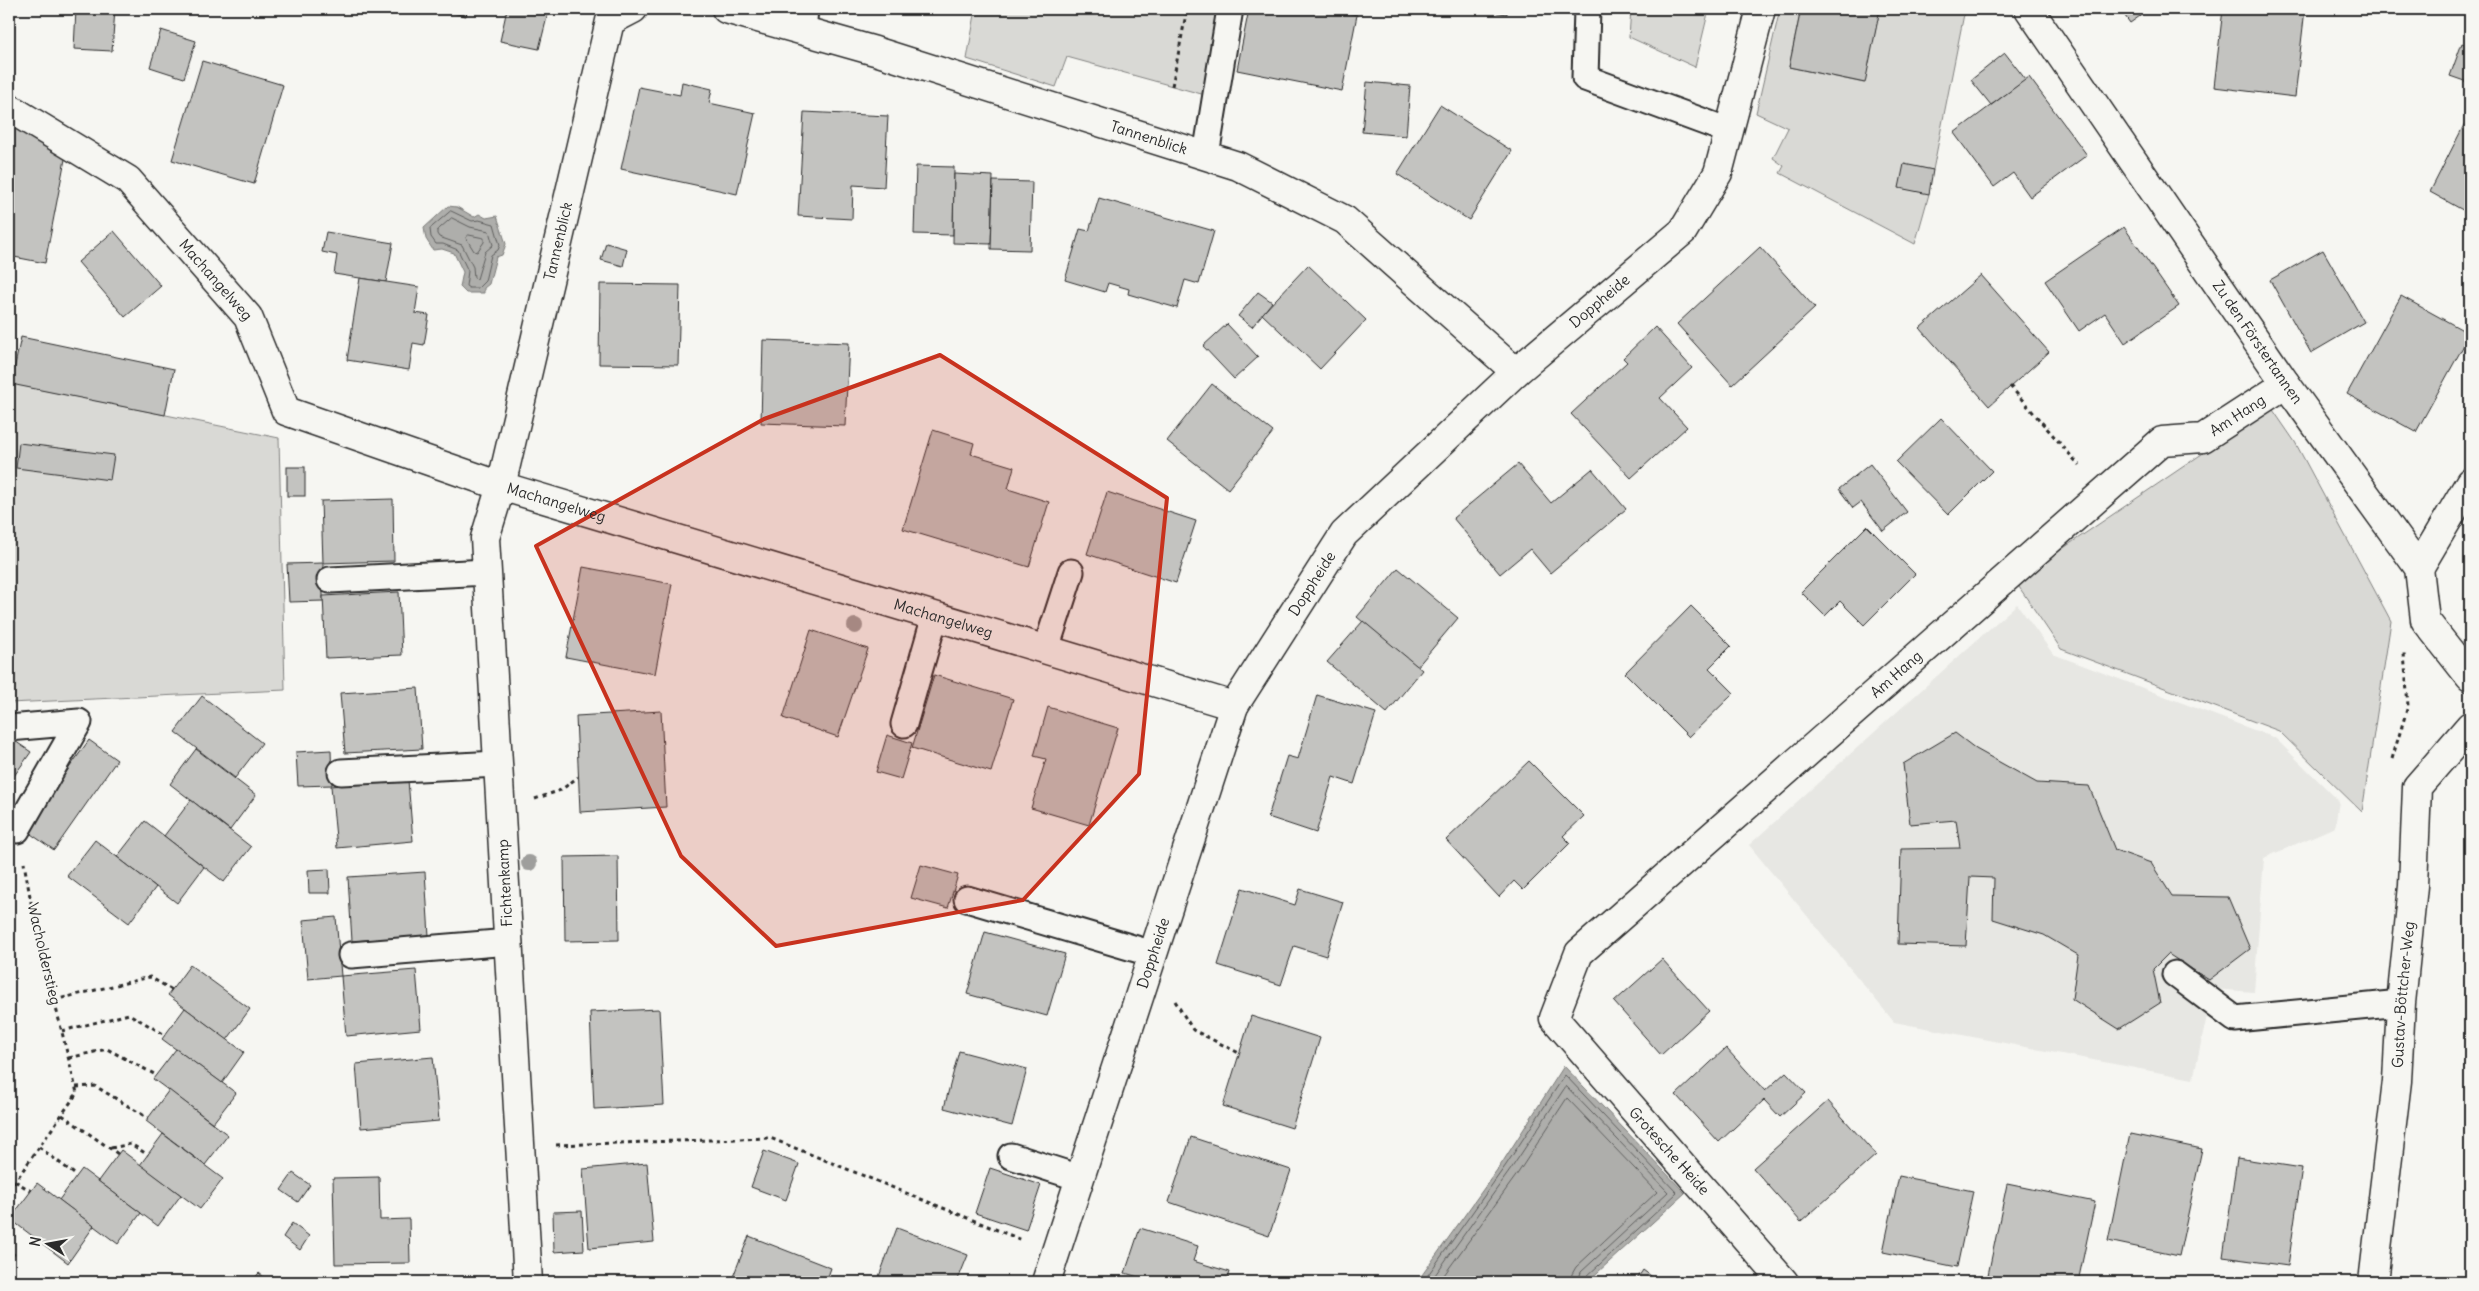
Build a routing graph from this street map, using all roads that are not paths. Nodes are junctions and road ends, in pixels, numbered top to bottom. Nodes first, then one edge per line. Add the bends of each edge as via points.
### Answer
1 (726, 9) edge
2 (1230, 9) edge
3 (1588, 9) edge
4 (1761, 9) edge
5 (2029, 9) edge
6 (619, 11) edge
7 (804, 20) edge
8 (9, 108) edge
9 (1729, 131) junction
10 (1206, 155) junction
11 (1516, 372) junction
12 (2286, 384) junction
13 (2470, 482) edge
14 (501, 486) junction
15 (2419, 568) junction
16 (487, 572) junction
17 (1071, 572) dead end
18 (330, 580) dead end
19 (935, 616) junction
20 (1046, 649) junction
21 (2470, 677) edge
22 (1234, 706) junction
23 (904, 724) dead end
24 (2470, 726) edge
25 (9, 728) edge
26 (498, 764) junction
27 (341, 772) dead end
28 (17, 830) road end
29 (967, 899) dead end
30 (509, 942) junction
31 (1153, 954) junction
32 (351, 955) dead end
33 (2175, 974) dead end
34 (2401, 1003) junction
35 (1554, 1018) joint
36 (1011, 1156) dead end
37 (1080, 1178) junction
38 (528, 1282) edge
39 (1046, 1282) edge
40 (1784, 1282) edge
41 (2374, 1282) edge

1 - 7 street, Tannenblick
2 - 10 lane
3 - 9 lane via 1585,78
4 - 9 street, Doppheide
5 - 12 street, Zu den Förstertannen
6 - 14 street, Tannenblick via 610,21
7 - 10 street, Tannenblick
8 - 14 street, Machangelweg via 128,180 248,317 286,411
9 - 11 street, Doppheide via 1718,173 1683,231
10 - 11 street, Tannenblick via 1238,166 1345,220
11 - 22 street, Doppheide via 1344,534
12 - 15 street, Zu den Förstertannen
12 - 35 street, Am Hang via 2203,438 2162,441 2102,492 1579,953
13 - 15 street
14 - 16 street, Fichtenkamp via 485,538
14 - 19 street, Machangelweg
15 - 21 street, Zu den Förstertannen via 2425,620
16 - 18 lane
16 - 26 street, Fichtenkamp
17 - 20 lane
19 - 20 street, Machangelweg
19 - 23 lane
20 - 22 street, Machangelweg
22 - 31 street, Doppheide
24 - 34 street, Gustav-Böttcher-Weg via 2417,787 2413,886
25 - 28 lane via 79,722
26 - 27 lane
26 - 30 street, Fichtenkamp
29 - 31 lane
30 - 32 lane
30 - 38 street, Fichtenkamp
31 - 37 street, Doppheide
33 - 34 lane via 2235,1019
34 - 41 street, Gustav-Böttcher-Weg via 2397,1081
35 - 40 street, Grotesche Heide
36 - 37 lane
37 - 39 street, Doppheide

